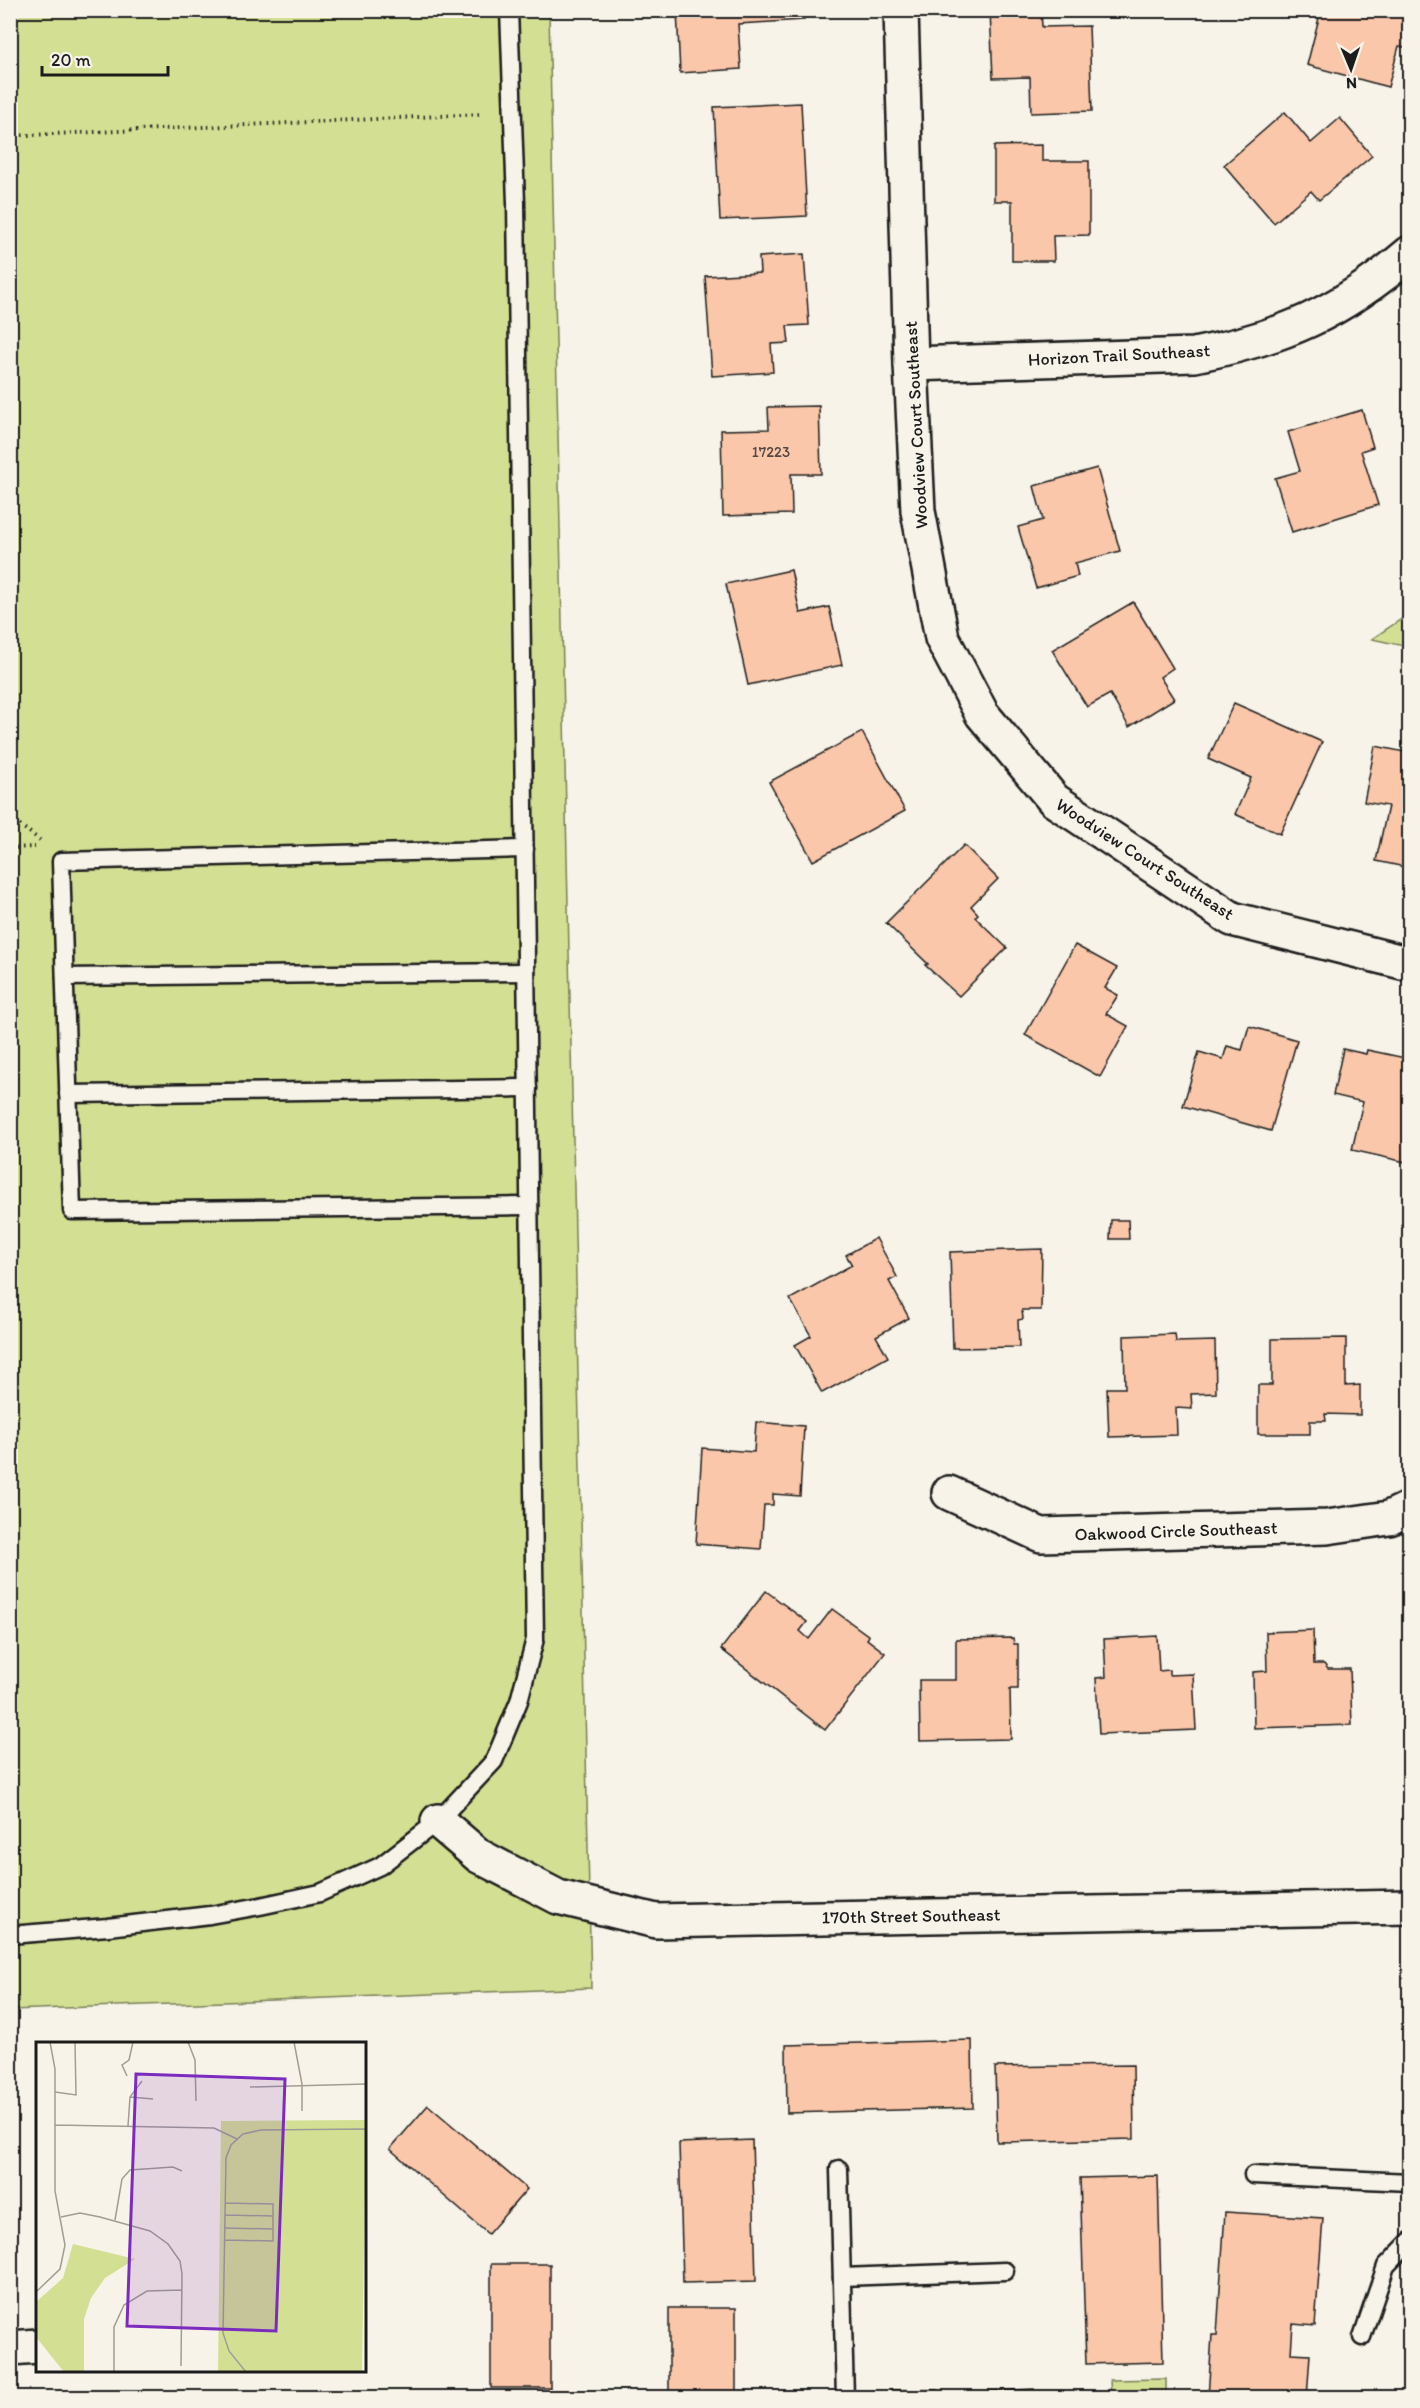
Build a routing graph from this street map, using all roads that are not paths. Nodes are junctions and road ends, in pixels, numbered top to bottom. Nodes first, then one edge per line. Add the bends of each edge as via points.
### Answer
1 (509, 10) edge
2 (901, 10) edge
3 (1410, 253) edge
4 (911, 364) junction
5 (525, 849) junction
6 (1410, 964) edge
7 (526, 972) junction
8 (65, 977) junction
9 (528, 1088) junction
10 (68, 1094) junction
11 (529, 1206) junction
12 (950, 1493) dead end
13 (1410, 1508) edge
14 (438, 1821) junction
15 (1410, 1907) edge
16 (10, 1935) edge
17 (839, 2169) dead end
18 (1253, 2175) dead end
19 (1410, 2182) edge
20 (1410, 2241) edge
21 (1005, 2271) dead end
22 (842, 2277) junction
23 (1362, 2337) dead end
24 (36, 2346) edge
25 (10, 2348) edge
26 (845, 2397) edge

1 - 5 lane via 516,203
2 - 4 street, Woodview Court Southeast
3 - 4 street, Horizon Trail Southeast via 1339,306 1290,330 1240,346 1194,355
4 - 6 street, Woodview Court Southeast via 918,511 942,638 982,714 1054,800 1232,919
5 - 7 lane
5 - 8 lane via 61,861
7 - 8 lane
7 - 9 lane
8 - 10 lane
9 - 10 lane
9 - 11 lane
10 - 11 lane via 72,1211
11 - 14 lane via 535,1639 519,1701 494,1761
12 - 13 street, Oakwood Circle Southeast via 1041,1535 1327,1527 1389,1518
14 - 15 street, 170th Street Southeast via 479,1856 558,1897 656,1921
14 - 16 lane via 380,1866 320,1893 210,1915
17 - 22 lane
18 - 19 lane
20 - 23 lane via 1386,2266
21 - 22 lane
22 - 26 lane
24 - 25 street

